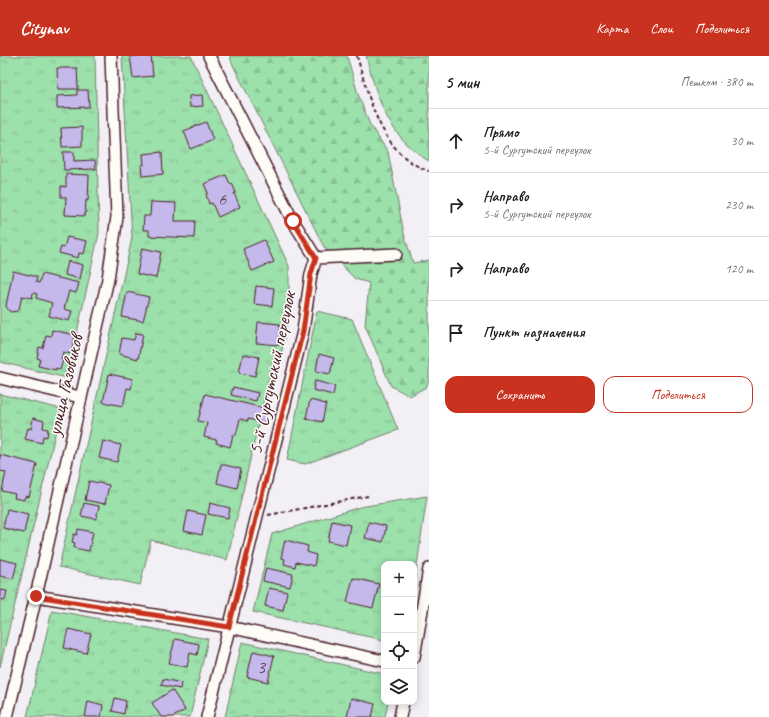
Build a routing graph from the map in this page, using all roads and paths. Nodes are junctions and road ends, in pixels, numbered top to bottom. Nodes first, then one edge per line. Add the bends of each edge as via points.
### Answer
1 (111, 56) edge
2 (209, 56) edge
3 (357, 56) edge
4 (429, 171) edge
5 (396, 254) dead end
6 (316, 258) junction
7 (0, 378) edge
8 (80, 397) junction
9 (368, 496) dead end
10 (257, 517) junction
11 (429, 569) edge
12 (36, 596) junction
13 (229, 627) junction
14 (417, 639) edge
15 (381, 660) edge
16 (402, 705) edge
17 (7, 717) edge
18 (207, 717) edge
19 (400, 717) edge

1 - 8 street, улица Газовиков via 116,217 108,279
2 - 6 street via 293,221
3 - 4 path via 379,123 395,148 411,162
5 - 6 street
6 - 10 street, 5-й Сургутский переулок via 311,274 303,331
7 - 8 street
8 - 12 street, улица Газовиков
9 - 10 path
10 - 13 street, 5-й Сургутский переулок
11 - 14 street
12 - 13 street
12 - 17 street, улица Газовиков
13 - 15 street
13 - 18 street, 5-й Сургутский переулок
16 - 19 street

